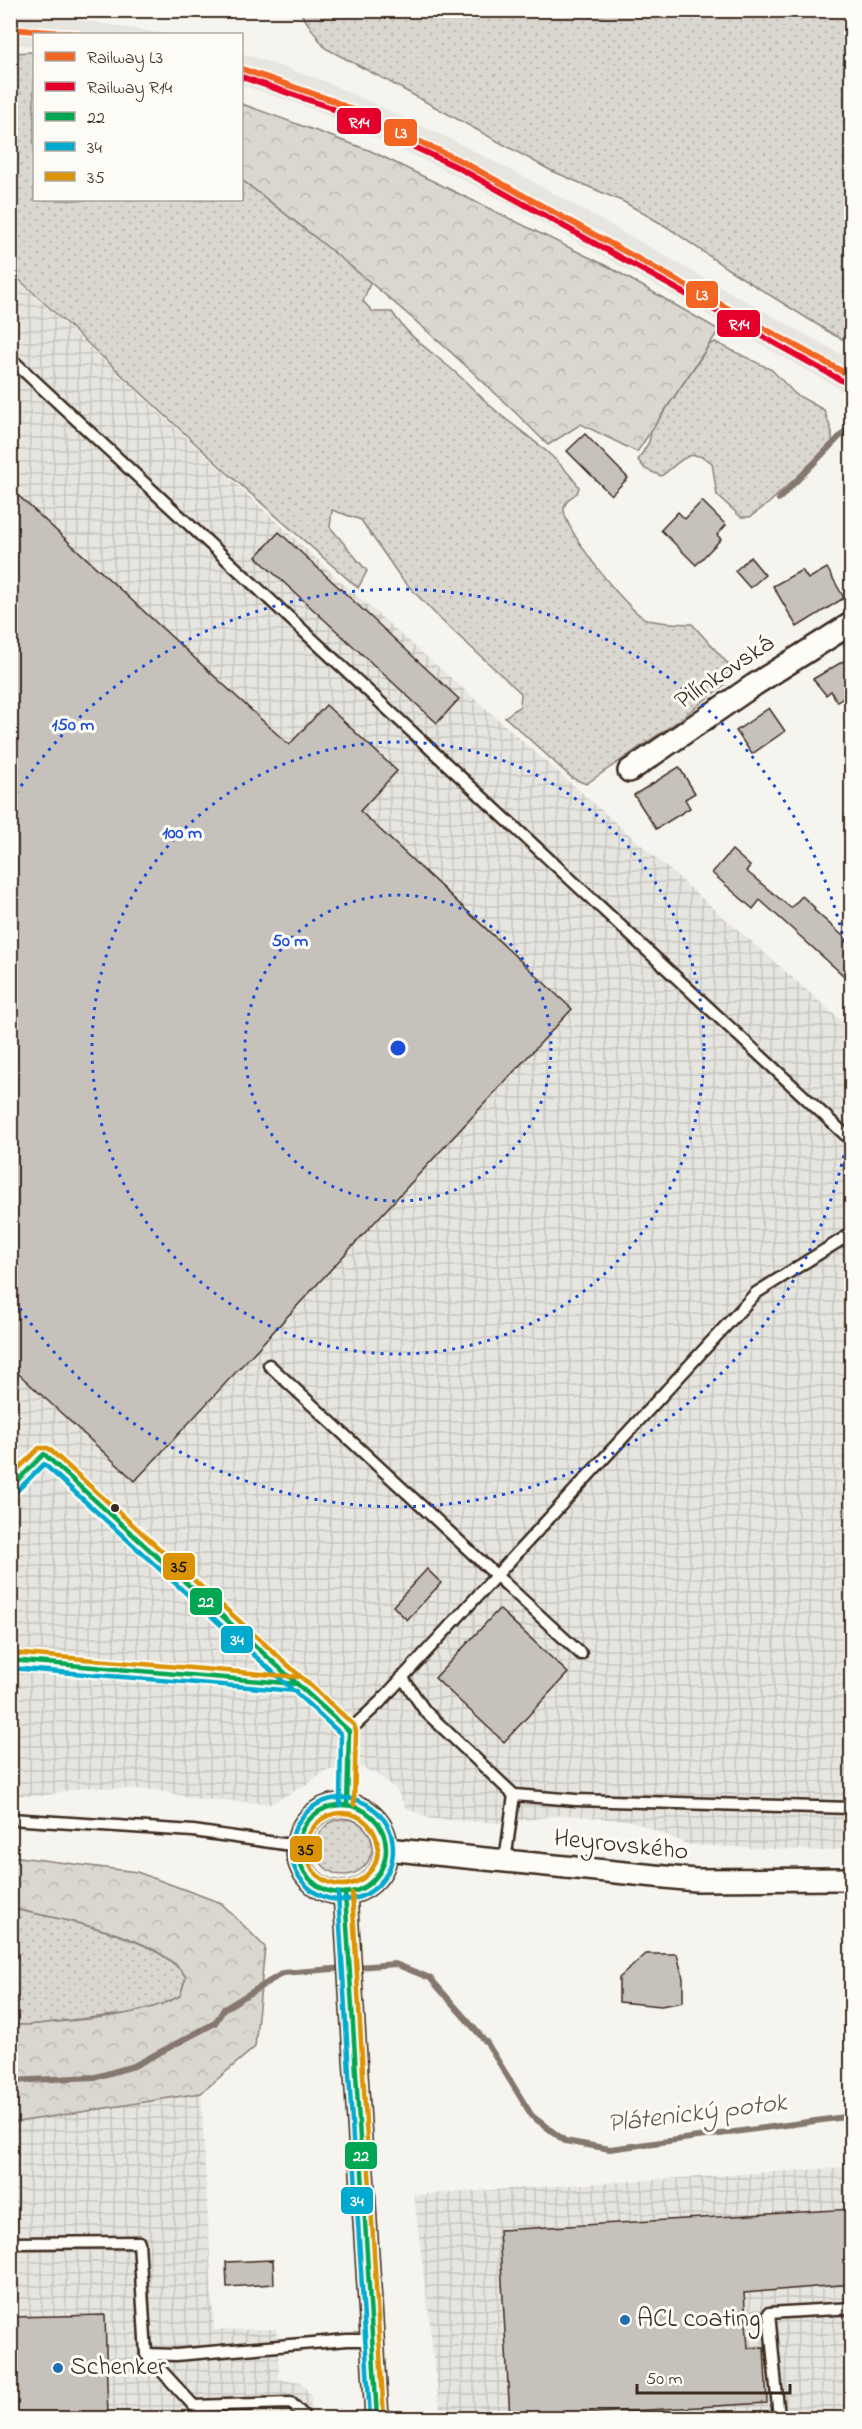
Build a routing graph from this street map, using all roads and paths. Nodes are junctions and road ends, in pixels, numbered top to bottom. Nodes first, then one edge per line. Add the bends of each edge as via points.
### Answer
1 (10, 358) edge
2 (852, 623) edge
3 (629, 771) dead end
4 (852, 1141) edge
5 (852, 1233) edge
6 (269, 1365) dead end
7 (10, 1488) edge
8 (496, 1575) junction
9 (581, 1654) dead end
10 (10, 1660) edge
11 (402, 1677) junction
12 (297, 1684) junction
13 (349, 1731) junction
14 (513, 1796) junction
15 (347, 1805) junction
16 (852, 1808) edge
17 (10, 1819) edge
18 (298, 1846) junction
19 (386, 1849) junction
20 (505, 1861) junction
21 (852, 1879) edge
22 (345, 1893) junction
23 (10, 2243) edge
24 (852, 2308) edge
25 (373, 2340) junction
26 (146, 2354) junction
27 (303, 2418) edge
28 (378, 2418) edge
29 (779, 2418) edge

1 - 4 lane
2 - 3 street, Pilínkovská
5 - 8 lane via 756,1293
6 - 8 lane
7 - 12 lane via 44,1454
8 - 9 lane
8 - 11 lane
10 - 12 lane
11 - 13 lane
11 - 14 lane via 425,1711
12 - 13 lane
13 - 15 lane
14 - 16 lane
14 - 20 lane
15 - 18 street via 329,1807 314,1815 303,1829
15 - 19 street via 364,1811 378,1824
17 - 18 lane via 193,1831
18 - 22 street via 301,1864 311,1880 327,1890
19 - 20 street, Heyrovského
19 - 22 street via 383,1865 374,1879
20 - 21 street, Heyrovského via 695,1880
22 - 25 street
23 - 26 lane via 139,2242
24 - 29 lane via 769,2313
25 - 26 lane
25 - 28 street
26 - 27 lane via 194,2406 291,2403

